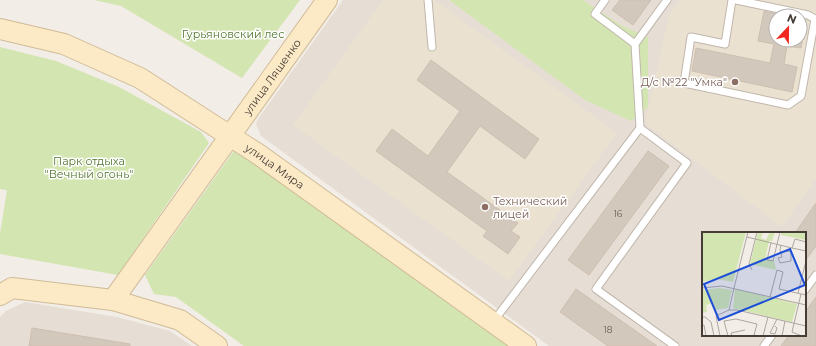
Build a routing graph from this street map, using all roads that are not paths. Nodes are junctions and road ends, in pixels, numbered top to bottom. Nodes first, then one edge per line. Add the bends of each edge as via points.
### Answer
1 (327, 0) edge
2 (428, 0) edge
3 (605, 0) edge
4 (667, 0) edge
5 (732, 0) edge
6 (736, 0) edge
7 (0, 29) edge
8 (635, 44) junction
9 (432, 47) dead end
10 (640, 128) junction
11 (230, 134) junction
12 (816, 275) edge
13 (806, 289) edge
14 (0, 295) edge
15 (113, 300) junction
16 (493, 322) junction
17 (771, 336) edge
18 (217, 346) edge
19 (526, 346) edge
20 (675, 346) edge
21 (764, 346) edge

1 - 11 main road, улица Ляшенко
2 - 9 lane
3 - 8 lane via 595,14
4 - 8 lane
5 - 6 lane via 725,44 691,37 684,83 788,105 801,96 815,19 808,15
7 - 11 main road, улица Мира via 64,44 140,78
8 - 10 lane
10 - 16 lane
10 - 20 lane via 687,163 596,289
11 - 15 main road, улица Ляшенко
11 - 16 main road, улица Мира
12 - 13 lane
14 - 15 main road via 12,288
15 - 18 main road via 180,320
16 - 19 main road, улица Мира
17 - 21 lane

